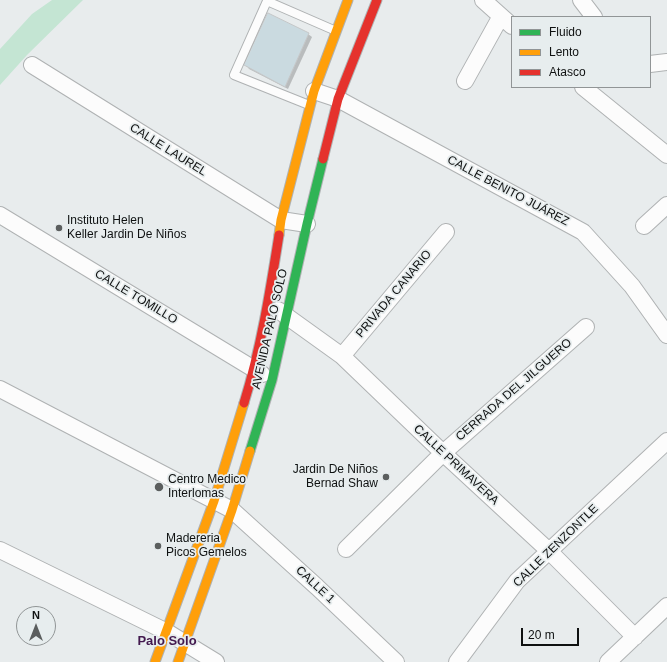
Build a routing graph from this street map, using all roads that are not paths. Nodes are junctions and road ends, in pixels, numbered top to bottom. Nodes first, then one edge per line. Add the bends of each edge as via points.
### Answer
1 (348, 0) edge
2 (377, 0) edge
3 (483, 0) edge
4 (581, 0) edge
5 (593, 16) edge
6 (506, 21) edge
7 (336, 32) junction
8 (667, 62) edge
9 (651, 64) edge
10 (32, 65) dead end
11 (465, 81) dead end
12 (584, 88) edge
13 (312, 99) junction
14 (338, 99) junction
15 (667, 155) edge
16 (667, 205) edge
17 (0, 215) edge
18 (281, 220) junction
19 (308, 224) junction
20 (644, 226) dead end
21 (446, 232) dead end
22 (268, 304) junction
23 (286, 315) junction
24 (586, 327) dead end
25 (667, 335) edge
26 (342, 356) junction
27 (254, 370) junction
28 (272, 380) junction
29 (0, 389) edge
30 (667, 441) edge
31 (443, 453) junction
32 (214, 501) junction
33 (232, 510) junction
34 (346, 549) dead end
35 (0, 550) edge
36 (549, 551) junction
37 (667, 606) edge
38 (167, 632) junction
39 (635, 637) junction
40 (185, 643) junction
41 (155, 662) edge
42 (178, 662) edge
43 (216, 662) edge
44 (396, 662) edge
45 (457, 662) edge
46 (608, 662) edge

1 - 7 main road, AVENIDA PALO SOLO
2 - 14 main road, AVENIDA PALO SOLO
3 - 6 street
4 - 5 street
6 - 11 street
7 - 13 main road, AVENIDA PALO SOLO
7 - 13 lane via 267,1 234,75
8 - 9 street
10 - 18 street, CALLE LAUREL
12 - 15 street
13 - 14 street, CALLE BENITO JUÁREZ
13 - 18 main road, AVENIDA PALO SOLO
14 - 19 main road, AVENIDA PALO SOLO
14 - 25 street, CALLE BENITO JUÁREZ via 583,232 632,286
16 - 20 street
17 - 27 street, CALLE TOMILLO
18 - 19 street, CALLE LAUREL
18 - 22 main road, AVENIDA PALO SOLO
19 - 23 main road, AVENIDA PALO SOLO
21 - 26 street, PRIVADA CANARIO
22 - 23 street, CALLE PRIMAVERA
22 - 27 main road, AVENIDA PALO SOLO
23 - 26 street, CALLE PRIMAVERA
23 - 28 main road, AVENIDA PALO SOLO
24 - 31 street, CERRADA DEL JILGUERO
26 - 31 street, CALLE PRIMAVERA
27 - 28 street, CALLE TOMILLO
27 - 32 main road, AVENIDA PALO SOLO
28 - 33 main road, AVENIDA PALO SOLO
29 - 32 street, CALLE 1
30 - 36 street, CALLE ZENZONTLE
31 - 34 street, CERRADA DEL JILGUERO
31 - 36 street, CALLE PRIMAVERA
32 - 33 street, CALLE 1
32 - 38 main road, AVENIDA PALO SOLO
33 - 40 main road, AVENIDA PALO SOLO
33 - 44 street, CALLE 1 via 317,586
35 - 38 street
36 - 39 street, CALLE PRIMAVERA
36 - 45 street, CALLE ZENZONTLE via 517,581
37 - 39 street
38 - 40 street
38 - 41 main road, AVENIDA PALO SOLO
39 - 46 street
40 - 42 main road, AVENIDA PALO SOLO
40 - 43 street

